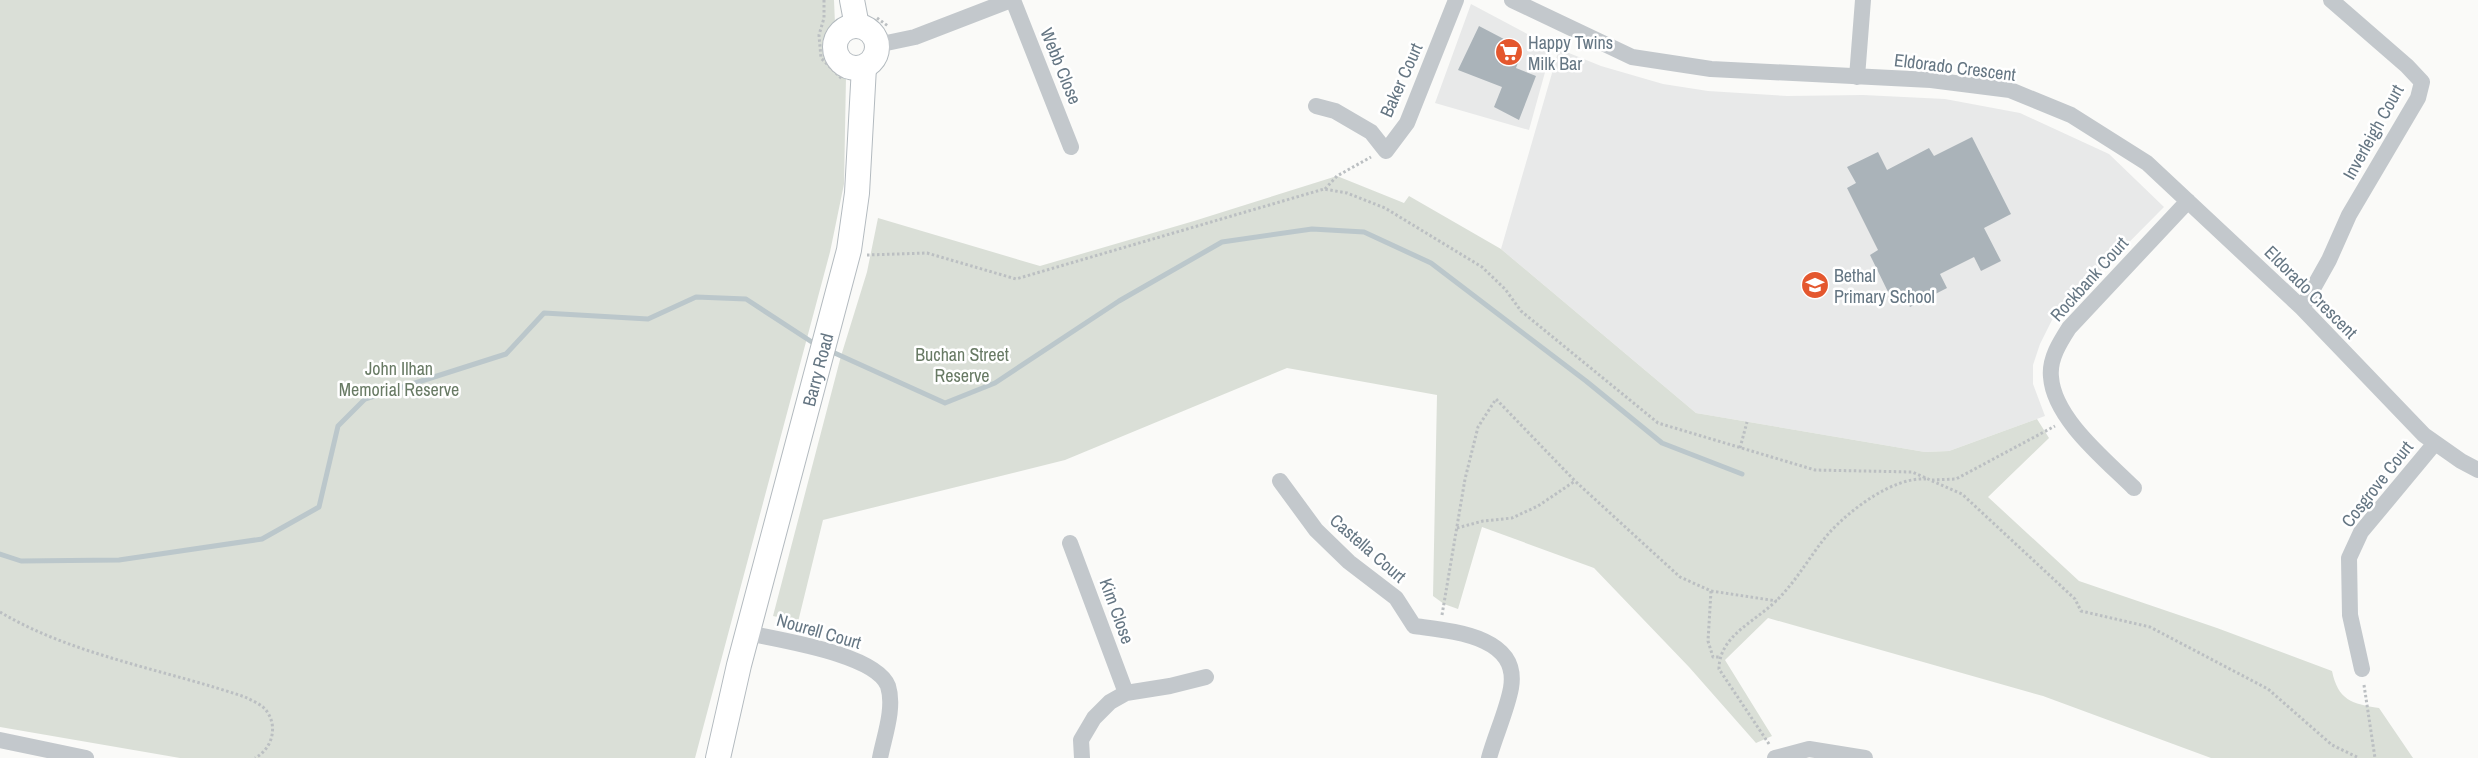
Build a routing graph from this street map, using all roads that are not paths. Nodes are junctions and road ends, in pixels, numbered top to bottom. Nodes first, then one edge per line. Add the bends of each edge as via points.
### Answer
1 (852, 0) edge
2 (1012, 0) edge
3 (1456, 0) edge
4 (1512, 0) edge
5 (1863, 0) edge
6 (2331, 0) edge
7 (856, 26) junction
8 (877, 45) junction
9 (864, 67) junction
10 (1857, 77) junction
11 (1316, 106) dead end
12 (1071, 146) dead end
13 (2188, 201) junction
14 (2302, 308) junction
15 (2435, 443) junction
16 (2478, 470) edge
17 (1280, 481) dead end
18 (2134, 488) dead end
19 (1070, 543) dead end
20 (748, 632) junction
21 (739, 665) junction
22 (2362, 669) road end
23 (1206, 677) dead end
24 (1126, 693) junction
25 (0, 740) edge
26 (1776, 757) edge
27 (86, 758) edge
28 (707, 758) edge
29 (718, 758) edge
30 (880, 758) edge
31 (1082, 758) edge
32 (1489, 758) edge
33 (1865, 758) edge

1 - 7 street
2 - 8 street via 915,37
2 - 12 street, Webb Close
3 - 11 street, Baker Court via 1407,123 1386,151 1371,132 1335,111
4 - 10 street, Eldorado Crescent via 1632,57 1710,69
5 - 10 street
6 - 14 street, Inverleigh Court via 2422,82 2418,98 2349,215 2330,260
7 - 8 street via 868,30
7 - 9 street via 838,34 835,54 850,68
8 - 9 street via 874,58
9 - 20 street, Barry Road via 857,193 848,250
10 - 13 street, Eldorado Crescent via 1931,80 2010,90 2071,115 2146,163
13 - 14 street, Eldorado Crescent
13 - 18 street, Rockbank Court via 2069,328 2056,350 2050,376 2057,402 2086,440
14 - 15 street, Eldorado Crescent
15 - 16 street, Eldorado Crescent
15 - 22 street, Cosgrove Court via 2361,532 2349,558 2350,615
17 - 32 street, Castella Court via 1316,530 1348,562 1396,598 1414,626 1476,637 1492,643 1502,654 1510,671 1511,688
19 - 24 street, Kim Close
20 - 21 street, Barry Road
20 - 30 street, Nourell Court via 847,656 878,672 888,686 890,710
21 - 28 street, Barry Road
21 - 29 street, Barry Road
23 - 24 street
24 - 31 street via 1110,702 1094,718 1081,740
25 - 27 street
26 - 33 street via 1809,749

